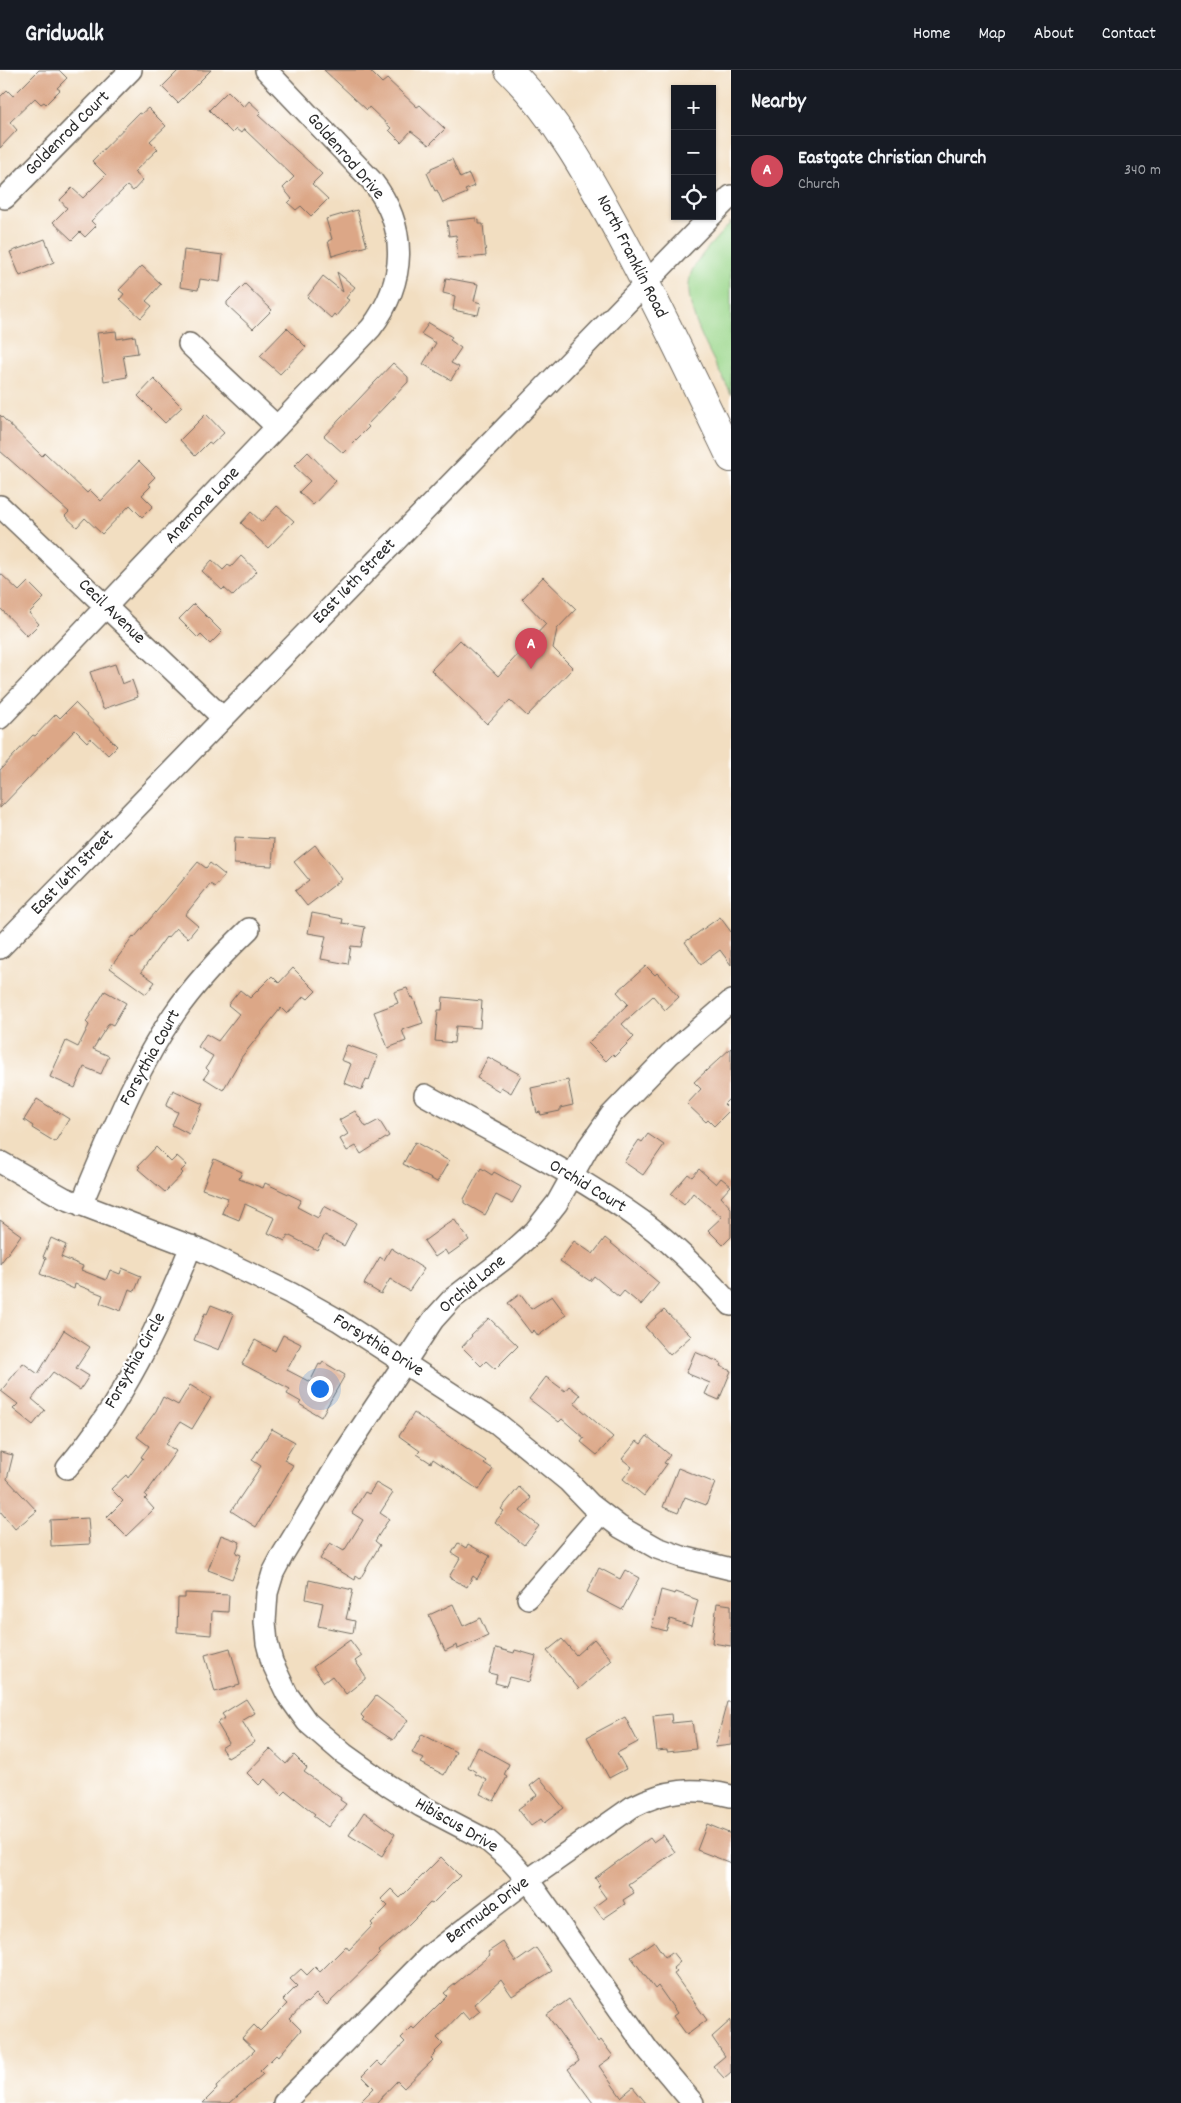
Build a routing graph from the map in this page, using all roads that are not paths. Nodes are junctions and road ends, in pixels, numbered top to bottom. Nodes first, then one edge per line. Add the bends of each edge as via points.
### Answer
1 (131, 70) edge
2 (266, 70) edge
3 (509, 70) edge
4 (731, 196) edge
5 (4, 198) dead end
6 (716, 212) edge
7 (708, 220) edge
8 (646, 283) junction
9 (394, 286) joint
10 (189, 344) dead end
11 (278, 427) junction
12 (731, 458) edge
13 (0, 506) edge
14 (106, 607) junction
15 (0, 718) edge
16 (223, 718) junction
17 (249, 929) dead end
18 (0, 948) edge
19 (731, 1001) edge
20 (425, 1095) dead end
21 (0, 1162) edge
22 (572, 1177) junction
23 (81, 1205) junction
24 (191, 1246) junction
25 (731, 1305) edge
26 (404, 1362) junction
27 (66, 1468) dead end
28 (601, 1513) junction
29 (731, 1569) edge
30 (528, 1598) dead end
31 (265, 1608) joint
32 (731, 1796) edge
33 (528, 1880) junction
34 (284, 2103) edge
35 (693, 2103) edge

1 - 5 street, Goldenrod Court
2 - 9 street, Goldenrod Drive via 372,181 384,198 399,252
3 - 8 main road, North Franklin Road via 539,104 582,165
4 - 6 street, East 16th Street
7 - 8 street, East 16th Street
8 - 12 main road, North Franklin Road
8 - 16 street, East 16th Street
9 - 11 street, Anemone Lane via 383,312 370,328
10 - 11 street
11 - 14 street, Anemone Lane
13 - 14 street, Cecil Avenue
14 - 15 street, Anemone Lane
14 - 16 street, Cecil Avenue
16 - 18 street, East 16th Street
17 - 23 street, Forsythia Court via 202,977 174,1015 128,1097
19 - 22 street, Orchid Lane via 670,1054 620,1104 594,1137
20 - 22 street, Orchid Court
21 - 23 street, Forsythia Drive
22 - 25 street, Orchid Court via 644,1222 695,1267
22 - 26 street, Orchid Lane via 535,1231 442,1309
23 - 24 street, Forsythia Drive
24 - 26 street, Forsythia Drive via 290,1293
24 - 27 street, Forsythia Circle via 159,1324 137,1367 104,1419
26 - 28 street, Forsythia Drive via 498,1424 568,1481
26 - 31 street, Orchid Lane via 283,1554 273,1573
28 - 29 street, Forsythia Drive via 657,1548
28 - 30 street
31 - 33 street, Hibiscus Drive via 267,1643 277,1676 294,1706 312,1727 389,1786 488,1841
32 - 33 street, Bermuda Drive via 690,1790 650,1798 632,1807
33 - 34 street, Bermuda Drive via 429,1956
33 - 35 street, Hibiscus Drive via 648,2050

